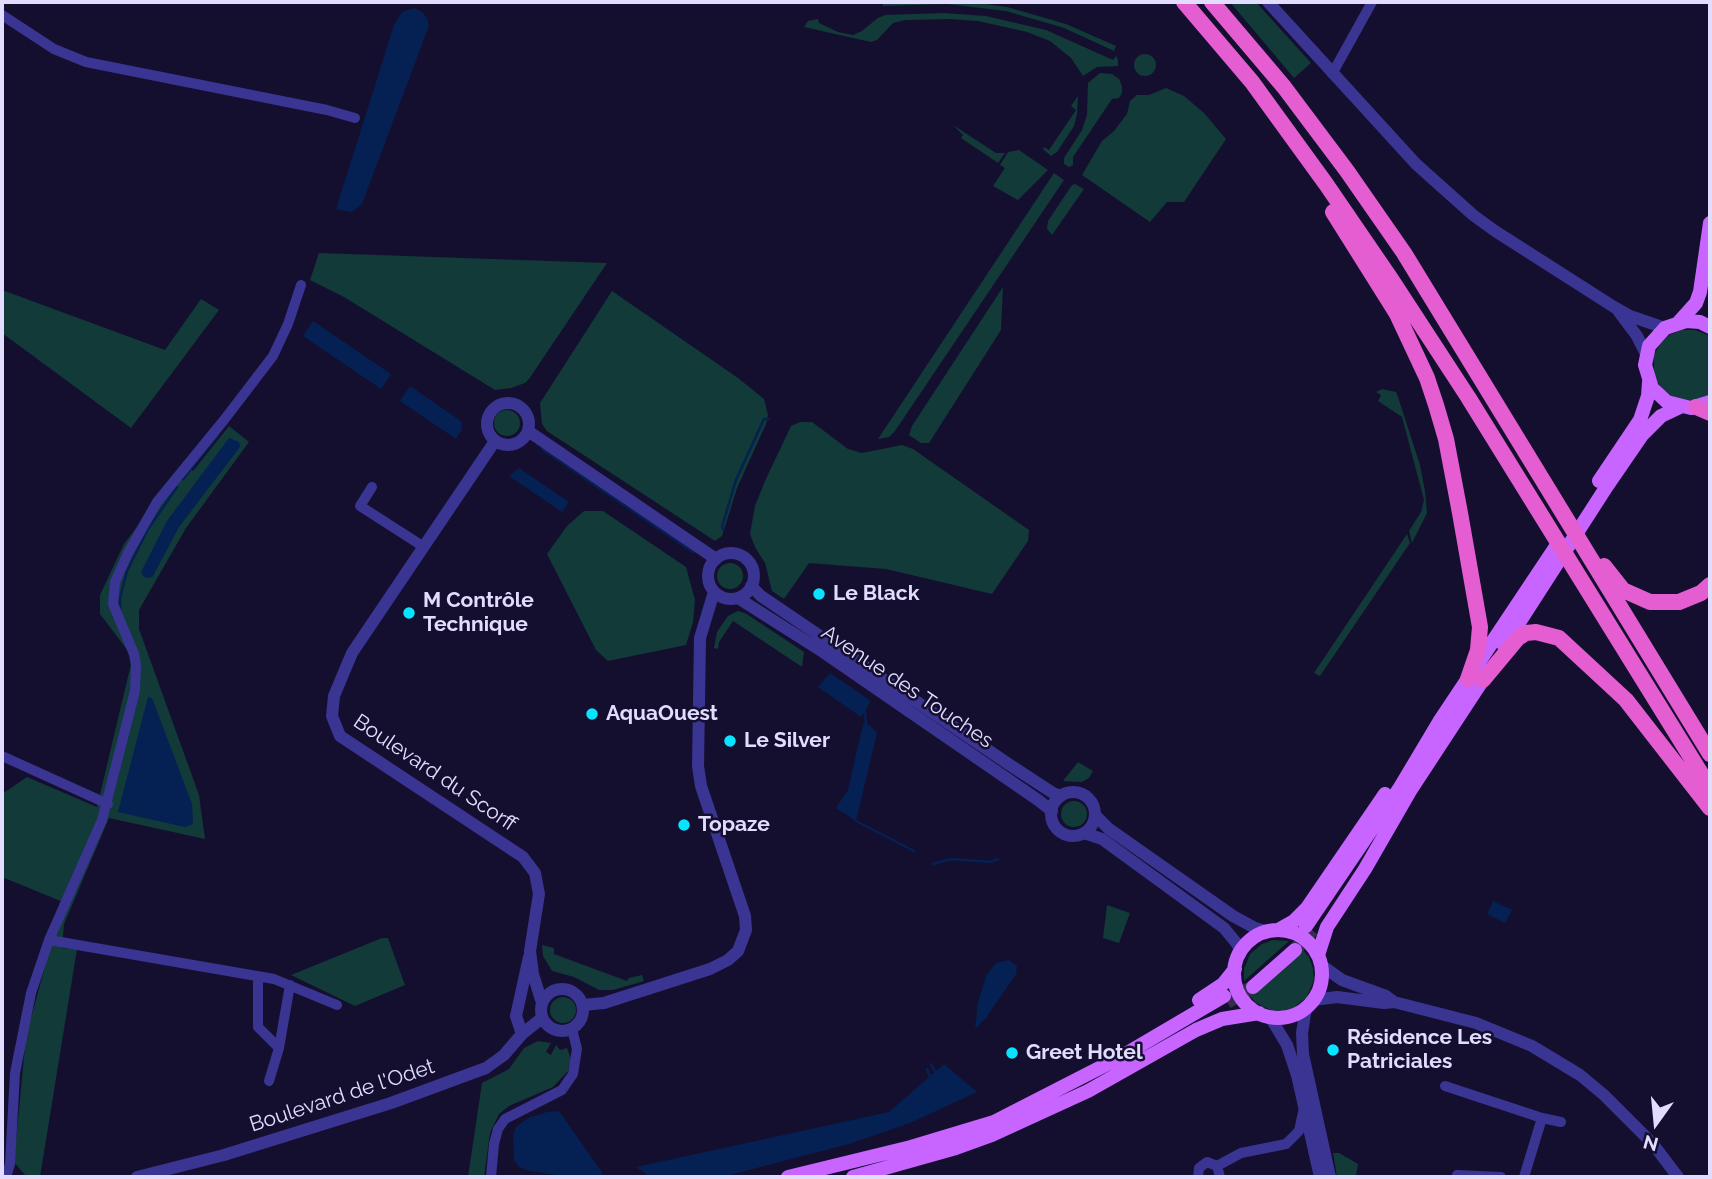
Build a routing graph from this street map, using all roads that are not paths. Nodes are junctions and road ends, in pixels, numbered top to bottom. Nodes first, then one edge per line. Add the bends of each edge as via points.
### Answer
1 (1184, 2) edge
2 (1212, 2) edge
3 (1268, 2) edge
4 (1372, 2) edge
5 (2, 15) edge
6 (1332, 74) junction
7 (1252, 82) junction
8 (355, 118) dead end
9 (1710, 223) edge
10 (301, 285) dead end
11 (1614, 307) junction
12 (1679, 322) junction
13 (1710, 327) edge
14 (1665, 328) junction
15 (1646, 354) junction
16 (1649, 382) junction
17 (1699, 407) edge
18 (528, 431) junction
19 (495, 441) junction
20 (372, 487) dead end
21 (424, 547) junction
22 (716, 559) junction
23 (1599, 566) junction
24 (751, 586) junction
25 (1710, 586) edge
26 (714, 592) junction
27 (734, 598) junction
28 (1521, 619) junction
29 (703, 624) junction
30 (1476, 679) junction
31 (1422, 750) junction
32 (1710, 754) edge
33 (2, 756) edge
34 (1710, 788) edge
35 (1061, 796) junction
36 (108, 804) junction
37 (1710, 808) edge
38 (1052, 811) junction
39 (1096, 815) junction
40 (1084, 833) junction
41 (1273, 931) junction
42 (49, 940) junction
43 (1293, 948) tunnel mouth
44 (1240, 954) junction
45 (531, 959) junction
46 (1319, 960) junction
47 (1235, 969) junction
48 (258, 976) junction
49 (290, 985) junction
50 (1251, 985) tunnel mouth
51 (564, 989) junction
52 (1394, 1002) junction
53 (542, 1003) junction
54 (1310, 1004) junction
55 (337, 1005) dead end
56 (583, 1005) junction
57 (1264, 1015) junction
58 (542, 1018) junction
59 (572, 1029) junction
60 (522, 1034) junction
61 (279, 1048) junction
62 (269, 1081) dead end
63 (1067, 1086) junction
64 (1446, 1086) dead end
65 (1302, 1100) junction
66 (1054, 1106) junction
67 (1542, 1118) junction
68 (1561, 1122) dead end
69 (10, 1164) junction
70 (1217, 1166) junction
71 (1457, 1175) dead end
72 (6, 1177) edge
73 (13, 1177) edge
74 (137, 1177) edge
75 (492, 1177) edge
76 (788, 1177) edge
77 (853, 1177) edge
78 (1198, 1177) edge
79 (1220, 1177) edge
80 (1320, 1177) edge
81 (1330, 1177) edge
82 (1502, 1177) edge
83 (1524, 1177) edge
84 (1678, 1177) edge

1 - 7 highway
2 - 23 highway via 1348,171
3 - 6 street
4 - 6 street
5 - 8 street via 54,48 95,64
6 - 11 street via 1416,164 1473,215
7 - 30 highway via 1397,314 1427,378 1446,439 1478,612
7 - 34 highway via 1468,397
9 - 12 main road via 1700,292
10 - 36 street via 273,356 165,491 120,571 113,604 134,654 136,679
11 - 14 street
11 - 15 street
12 - 13 main road
12 - 14 main road
14 - 15 main road
15 - 16 main road
16 - 17 main road via 1661,398
16 - 30 main road via 1640,420
17 - 28 main road via 1661,416 1642,435
18 - 19 street via 513,445
18 - 19 street via 525,411 515,404 500,404 487,418 488,432
18 - 22 street
19 - 21 street, Boulevard du Scorff
20 - 21 street via 360,506
21 - 45 street, Boulevard du Scorff via 352,653 334,696 332,716 340,736 523,856 535,873 539,894
22 - 24 street via 737,554 744,559 752,569
22 - 26 street via 708,575
23 - 25 highway via 1623,590 1650,602 1679,602
23 - 32 highway
24 - 27 street
24 - 35 street, Avenue des Touches
26 - 27 street
26 - 29 street
27 - 29 street
27 - 38 street, Avenue des Touches via 834,659
28 - 30 main road
28 - 31 main road via 1309,928
29 - 56 street via 698,766 746,930 738,951 710,969 604,1003
30 - 31 main road
30 - 37 highway via 1526,633 1559,638 1626,700
30 - 46 main road via 1327,927
31 - 41 main road via 1378,803 1307,908
33 - 36 street
35 - 38 street
35 - 39 street via 1083,794
36 - 42 street
38 - 40 street via 1060,831 1070,836
39 - 40 street
39 - 41 street via 1109,829 1233,916 1255,928
40 - 44 street via 1102,839 1224,928
41 - 44 main road via 1252,939
41 - 46 main road via 1301,937
42 - 48 street
42 - 69 street via 31,993 15,1073
43 - 50 main road
44 - 47 main road
45 - 51 street via 546,980
45 - 53 street, Boulevard du Scorff
45 - 60 street via 526,963 516,1016
46 - 52 street via 1342,980
46 - 54 main road via 1321,981
47 - 57 main road via 1240,995
47 - 63 main road via 1213,991
48 - 49 street
48 - 61 street via 258,1027
49 - 55 street
49 - 61 street
51 - 53 street via 551,992
51 - 56 street via 576,994
52 - 54 street via 1337,997
52 - 84 street via 1491,1028 1556,1060 1626,1115
53 - 58 street
54 - 57 main road via 1289,1016
54 - 81 street via 1302,1032 1303,1054
56 - 59 street via 582,1018
57 - 65 street via 1287,1045
57 - 66 main road via 1236,1016 1205,1026
58 - 59 street via 551,1029
58 - 60 street, Boulevard de l'Odet
59 - 75 street via 577,1049 573,1074 562,1090 505,1119 494,1144
60 - 74 street, Boulevard de l'Odet via 486,1068 236,1152
61 - 62 street
63 - 66 main road via 1225,999
63 - 76 main road via 994,1122
64 - 67 street
65 - 70 street via 1302,1123 1291,1140 1241,1153
65 - 80 street
66 - 77 main road via 956,1148
67 - 68 street
67 - 83 street
69 - 72 street
69 - 73 street
70 - 78 street via 1202,1164
70 - 79 street
71 - 82 street

